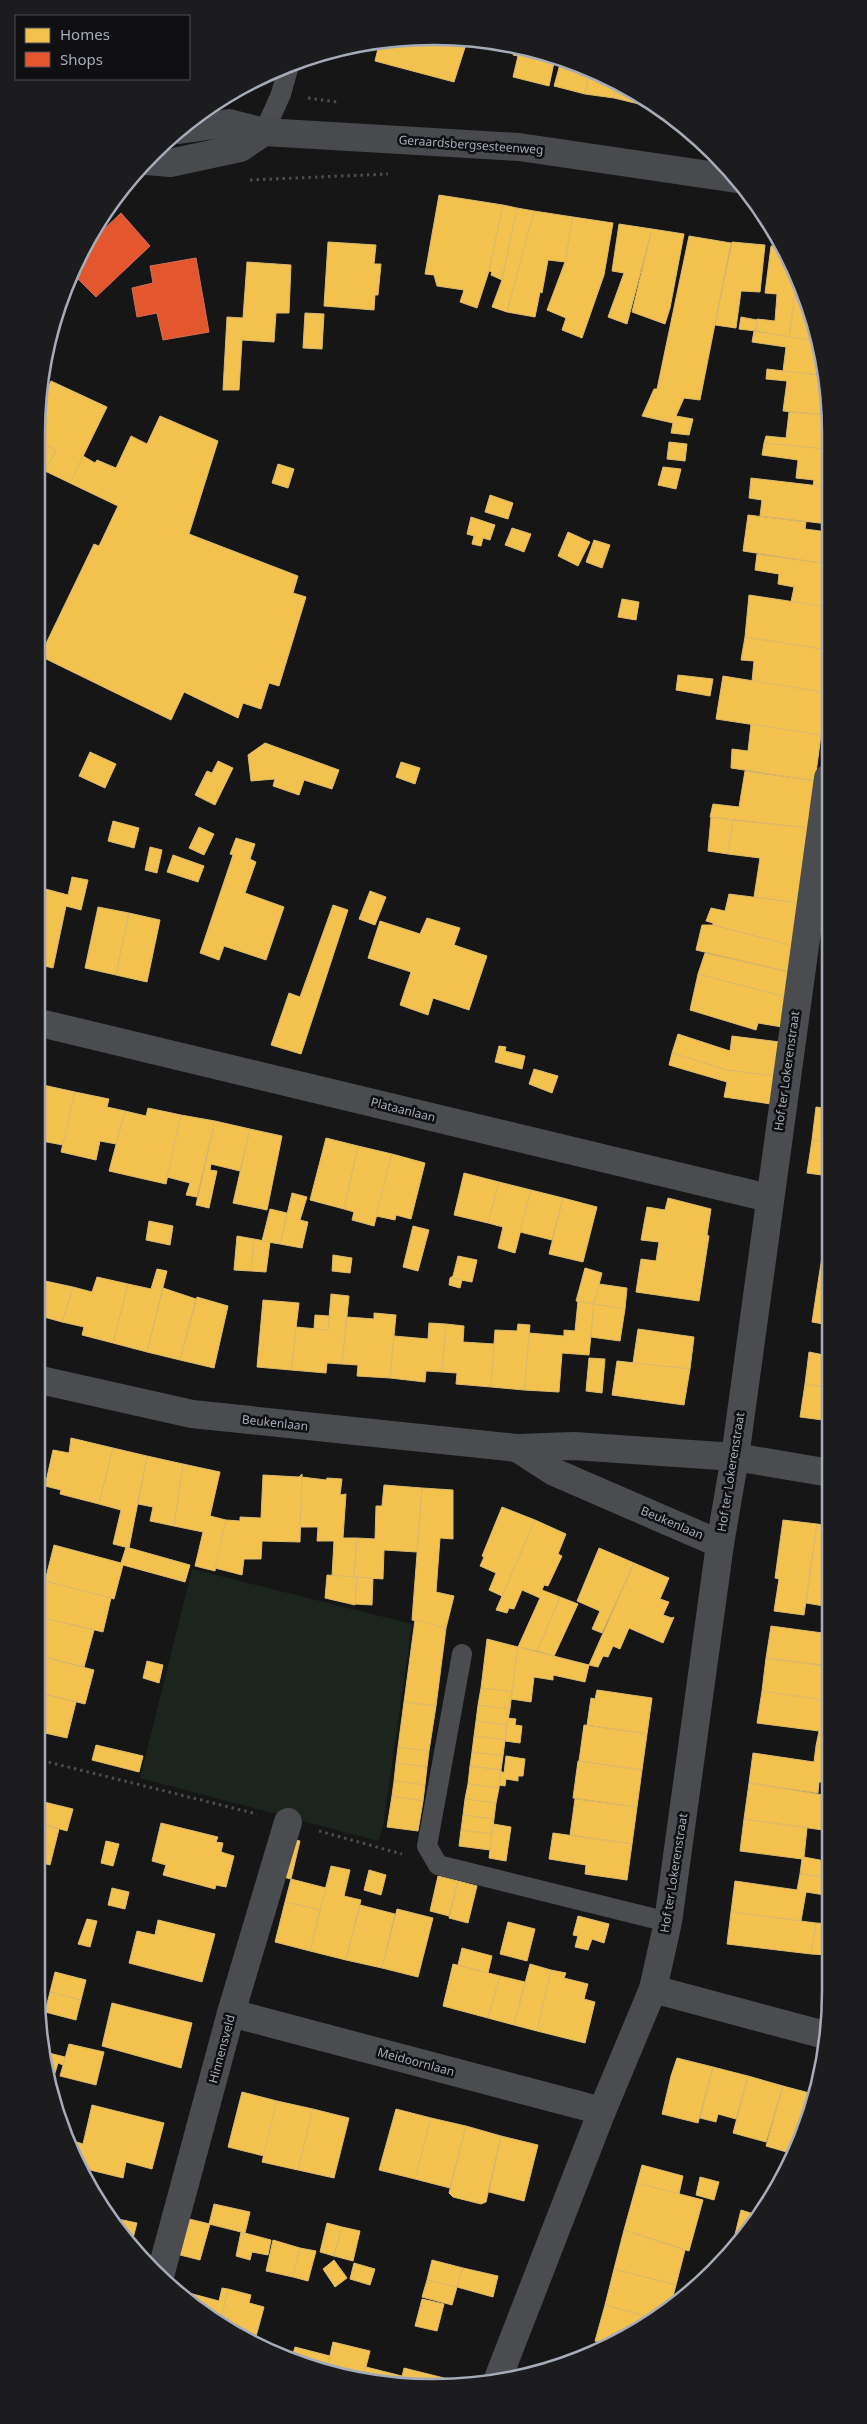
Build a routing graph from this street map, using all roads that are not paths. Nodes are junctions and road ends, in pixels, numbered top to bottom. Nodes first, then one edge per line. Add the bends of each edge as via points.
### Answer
1 (286, 75) edge
2 (193, 128) edge
3 (264, 132) junction
4 (156, 162) edge
5 (725, 176) edge
6 (822, 821) edge
7 (45, 1024) edge
8 (769, 1198) junction
9 (45, 1382) edge
10 (517, 1448) junction
11 (735, 1457) junction
12 (822, 1472) edge
13 (720, 1544) junction
14 (462, 1654) dead end
15 (288, 1822) road end
16 (668, 1922) junction
17 (652, 1988) junction
18 (231, 2013) junction
19 (820, 2034) edge
20 (602, 2111) junction
21 (162, 2268) edge
22 (500, 2373) edge

1 - 3 lane
2 - 3 main road, Geraardsbergsesteenweg via 229,123
3 - 4 main road via 240,148 170,163
3 - 5 main road, Geraardsbergsesteenweg via 519,147
6 - 8 street, Hof ter Lokerenstraat
7 - 8 street, Plataanlaan
8 - 11 street, Hof ter Lokerenstraat
9 - 10 street, Beukenlaan via 192,1414
10 - 11 street, Beukenlaan via 574,1446
10 - 13 street, Beukenlaan via 554,1472
11 - 12 street, Beukenlaan
11 - 13 street, Hof ter Lokerenstraat
13 - 16 street, Hof ter Lokerenstraat
14 - 16 lane via 427,1846 438,1865
15 - 18 street, Hinnensveld
16 - 17 street, Hof ter Lokerenstraat
17 - 19 street
17 - 20 street
18 - 20 street, Meidoornlaan
18 - 21 street, Hinnensveld
20 - 22 street

